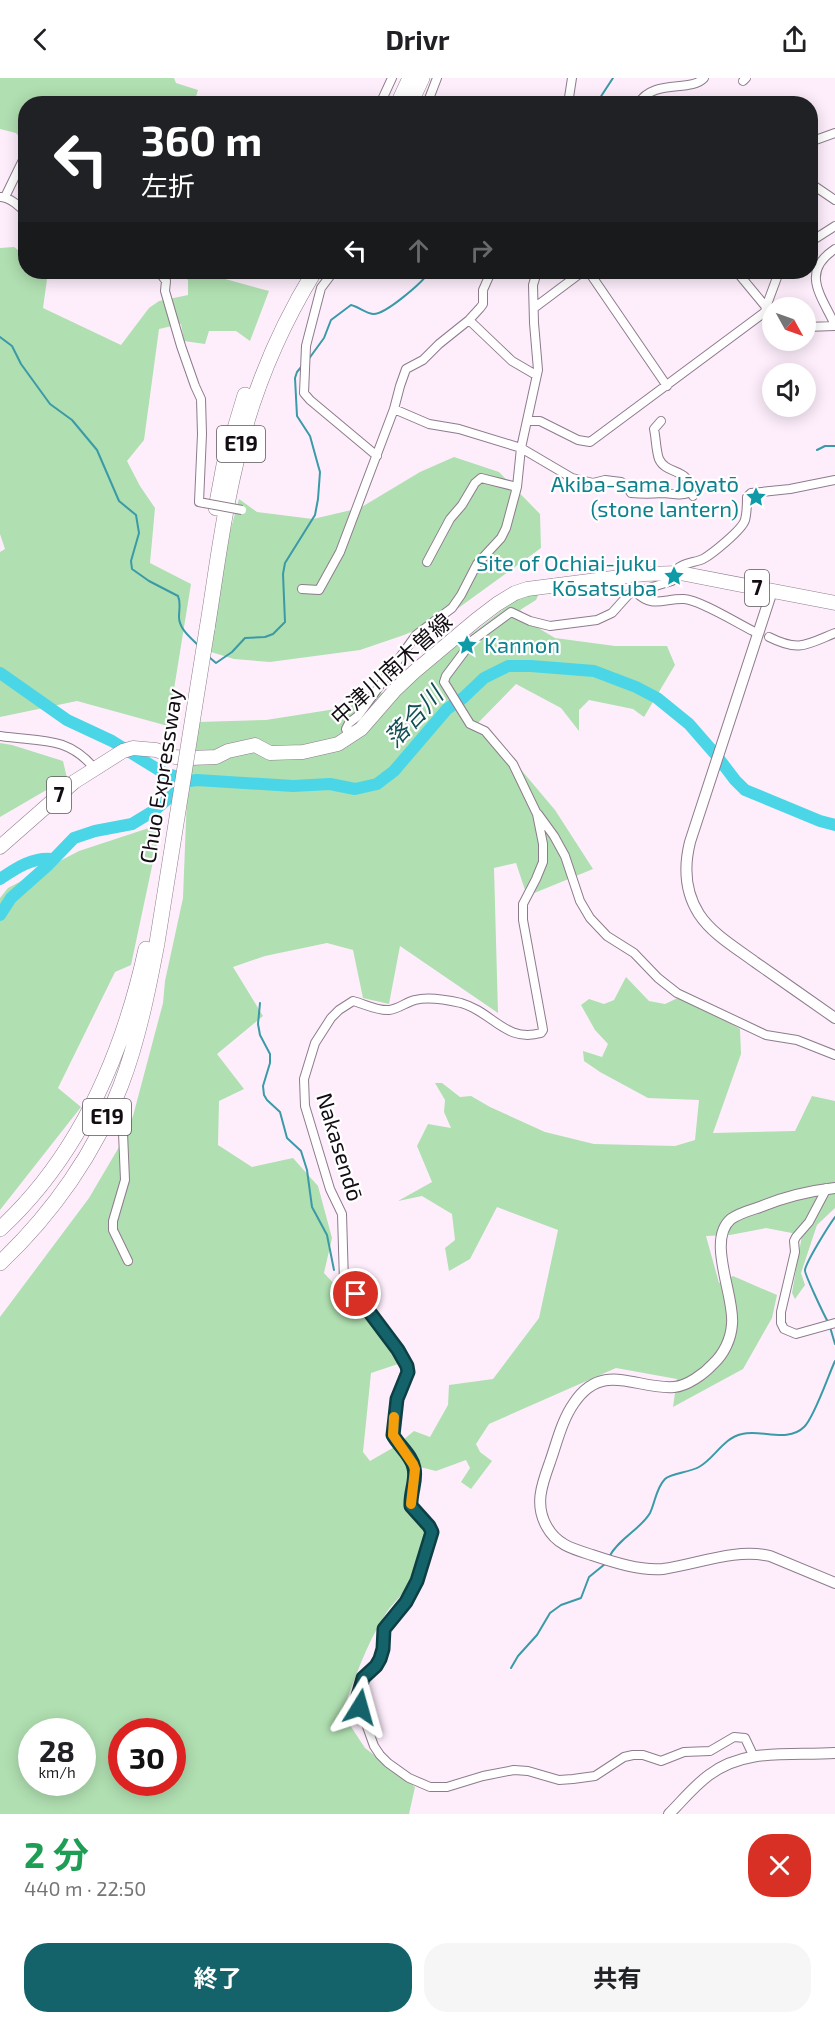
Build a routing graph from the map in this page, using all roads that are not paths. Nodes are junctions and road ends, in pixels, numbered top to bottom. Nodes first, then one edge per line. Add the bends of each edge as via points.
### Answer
1 (392, 78) edge
2 (410, 78) edge
3 (422, 78) edge
4 (437, 78) edge
5 (572, 78) edge
6 (704, 78) edge
7 (384, 96) edge
8 (402, 96) edge
9 (414, 96) edge
10 (430, 96) edge
11 (569, 96) edge
12 (644, 96) edge
13 (835, 133) edge
14 (818, 139) edge
15 (18, 169) edge
16 (818, 188) edge
17 (3, 197) edge
18 (835, 200) edge
19 (18, 206) edge
20 (835, 226) edge
21 (818, 237) edge
22 (835, 249) edge
23 (818, 264) edge
24 (164, 279) edge
25 (298, 279) edge
26 (310, 279) edge
27 (328, 279) edge
28 (488, 279) edge
29 (535, 279) edge
30 (573, 279) edge
31 (594, 279) edge
32 (742, 279) edge
33 (777, 279) edge
34 (816, 279) edge
35 (772, 297) edge
36 (762, 304) edge
37 (534, 308) junction
38 (762, 315) edge
39 (469, 320) junction
40 (835, 326) edge
41 (816, 327) edge
42 (536, 375) junction
43 (667, 386) junction
44 (394, 409) junction
45 (528, 421) junction
46 (661, 422) dead end
47 (521, 448) junction
48 (377, 456) junction
49 (835, 480) edge
50 (517, 487) junction
51 (242, 510) dead end
52 (427, 562) dead end
53 (677, 573) junction
54 (302, 589) dead end
55 (772, 591) junction
56 (636, 592) junction
57 (835, 603) edge
58 (203, 629) junction
59 (753, 631) dead end
60 (835, 633) edge
61 (769, 637) dead end
62 (0, 736) edge
63 (349, 738) junction
64 (95, 769) junction
65 (537, 814) junction
66 (0, 847) edge
67 (153, 942) junction
68 (835, 1018) edge
69 (835, 1055) edge
70 (123, 1133) dead end
71 (831, 1188) edge
72 (0, 1229) edge
73 (128, 1261) dead end
74 (0, 1263) edge
75 (835, 1323) edge
76 (835, 1582) edge
77 (835, 1753) edge
78 (753, 1755) junction
79 (669, 1814) edge

1 - 7 street
2 - 8 highway
3 - 9 highway
4 - 10 street
5 - 11 street
6 - 12 street via 698,83 674,85
13 - 14 street
15 - 17 street
16 - 18 street
17 - 19 street
20 - 21 street
22 - 23 street
24 - 51 street, bridge via 181,346 201,399 198,502
25 - 58 highway, Chuo Expressway / E19 via 262,352 234,426 217,504
26 - 58 highway, Chuo Expressway / E19 via 282,331 245,428
27 - 48 street via 321,288 306,346 304,393
28 - 39 street via 483,304
29 - 37 street
30 - 37 street
31 - 43 street
32 - 36 street
33 - 35 street
34 - 40 street
37 - 42 street
38 - 43 street
39 - 42 street via 512,361
39 - 44 street via 423,360 406,369
40 - 41 street
42 - 45 street
43 - 45 street via 590,442 540,421
44 - 47 street via 429,424
44 - 48 street
45 - 47 street
46 - 47 street via 654,429 660,460 685,476 692,494 631,493 621,482 593,483 572,478
47 - 50 street
48 - 54 street via 325,581 319,590
49 - 53 street via 751,493 739,529 704,558 677,568
50 - 52 street via 481,478 475,483
50 - 63 street via 501,538 477,564 452,608 416,635 349,723
53 - 55 main road, 中津川南木曽線 / 7
53 - 56 street via 678,578 672,581
53 - 63 main road, 中津川南木曽線 / 7 via 540,586 515,593 414,672
55 - 57 main road, 中津川南木曽線 / 7
55 - 68 street via 701,808 686,858 686,871 699,913 719,935
56 - 59 street via 649,601 696,602
56 - 65 street, Nakasendō via 612,613 597,620 550,626 511,612 473,640 446,676 446,688 468,722 485,731 513,764
58 - 67 highway, Chuo Expressway / E19, bridge
60 - 61 street via 790,647
62 - 64 street via 45,740 76,750
63 - 64 main road, 中津川南木曽線 / 7 via 303,752 270,753 255,745 208,758 128,750
64 - 66 main road, 中津川南木曽線 / 7
65 - 69 street via 565,856 590,918 658,978 677,993 766,1035
65 - 78 street, Nakasendō via 543,862 523,904 523,920 541,1033 512,1033 473,1008 452,1001 416,999 392,1010 353,1001 331,1018 315,1043 304,1078 305,1106 330,1189 342,1214 343,1279 407,1366 397,1399 393,1435 415,1469 411,1506 432,1532 417,1581 384,1629 380,1659 363,1678 358,1696 360,1707 380,1755 409,1778 430,1787 447,1787 514,1770 559,1780 595,1776 633,1755 660,1761 684,1752 710,1752 734,1737 745,1738
67 - 72 highway, Chuo Expressway / E19 via 92,1108 53,1168
67 - 74 highway, Chuo Expressway / E19 via 150,978 131,1055 107,1117 64,1189
70 - 73 street via 125,1180 113,1230
71 - 75 street via 794,1242 780,1318 782,1326 793,1333
71 - 76 street via 794,1195 729,1220 721,1244 732,1305 732,1330 724,1350 708,1369 677,1387 619,1379 591,1387 574,1404 565,1422 539,1499 546,1526 558,1541 595,1556 663,1569 754,1553
77 - 78 street
78 - 79 street via 713,1772

